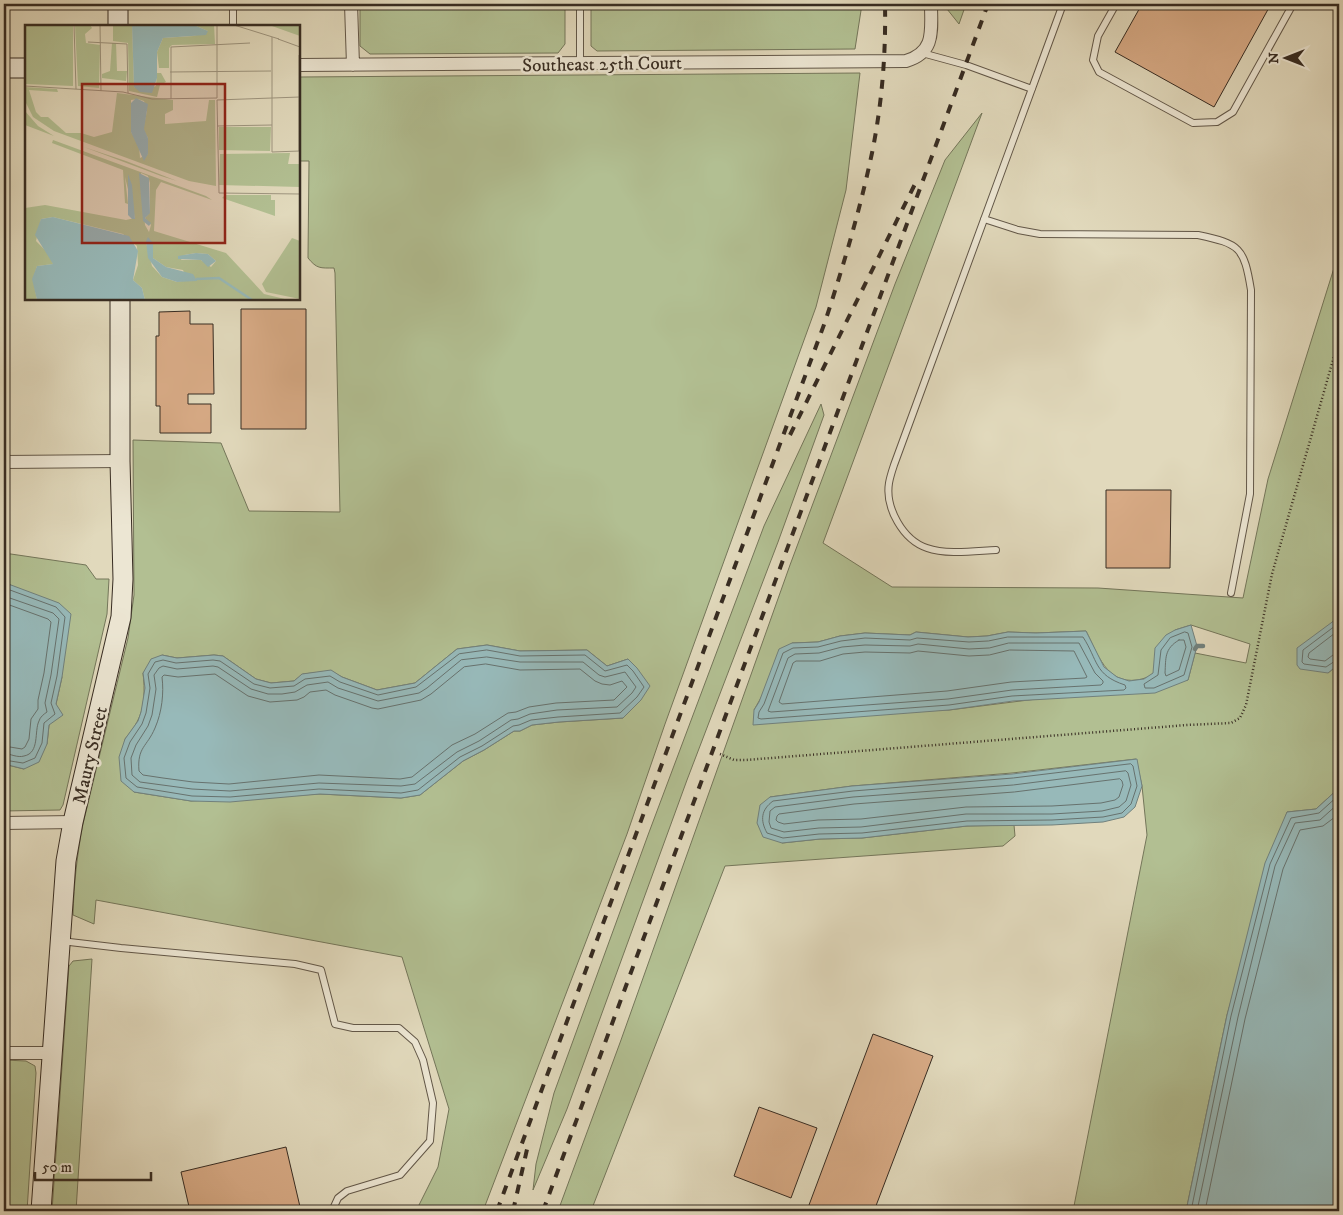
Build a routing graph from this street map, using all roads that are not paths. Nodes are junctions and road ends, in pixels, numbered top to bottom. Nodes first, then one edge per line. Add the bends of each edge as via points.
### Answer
1 (118, 4) edge
2 (233, 4) edge
3 (352, 4) edge
4 (580, 4) edge
5 (931, 4) edge
6 (1063, 4) edge
7 (1116, 4) edge
8 (1293, 4) edge
9 (118, 25) edge
10 (233, 25) edge
11 (922, 53) junction
12 (580, 63) junction
13 (353, 65) junction
14 (300, 66) edge
15 (4, 68) edge
16 (25, 68) edge
17 (1032, 89) junction
18 (984, 219) junction
19 (120, 300) edge
20 (4, 340) edge
21 (120, 461) junction
22 (5, 462) edge
23 (996, 550) dead end
24 (1231, 592) dead end
25 (73, 822) junction
26 (4, 823) edge
27 (60, 941) junction
28 (53, 1053) junction
29 (4, 1054) edge
30 (41, 1211) edge
31 (332, 1211) edge

1 - 9 main road
2 - 10 lane
3 - 13 street
4 - 12 lane
5 - 11 street via 931,34
6 - 17 lane
7 - 8 lane via 1098,36 1093,60 1100,72 1193,123 1217,122 1232,112
11 - 12 street, Southeast 25th Court via 906,61
11 - 17 lane
12 - 13 street, Southeast 25th Court
13 - 14 street, Southeast 25th Court
15 - 16 main road
17 - 18 lane
18 - 23 lane via 888,484 896,520 908,536 926,548 946,552
18 - 24 lane via 1040,234 1198,235 1221,240 1237,248 1247,264 1251,290 1250,494
19 - 21 main road, Maury Street
20 - 22 lane
21 - 22 street
21 - 25 main road, Maury Street via 121,617
25 - 26 street
25 - 27 main road, Maury Street via 66,861
27 - 28 main road, Maury Street
27 - 31 lane via 295,964 321,970 335,1024 353,1028 398,1028 415,1042 434,1103 430,1141 400,1175 347,1191 338,1198
28 - 29 street
28 - 30 main road, Maury Street

